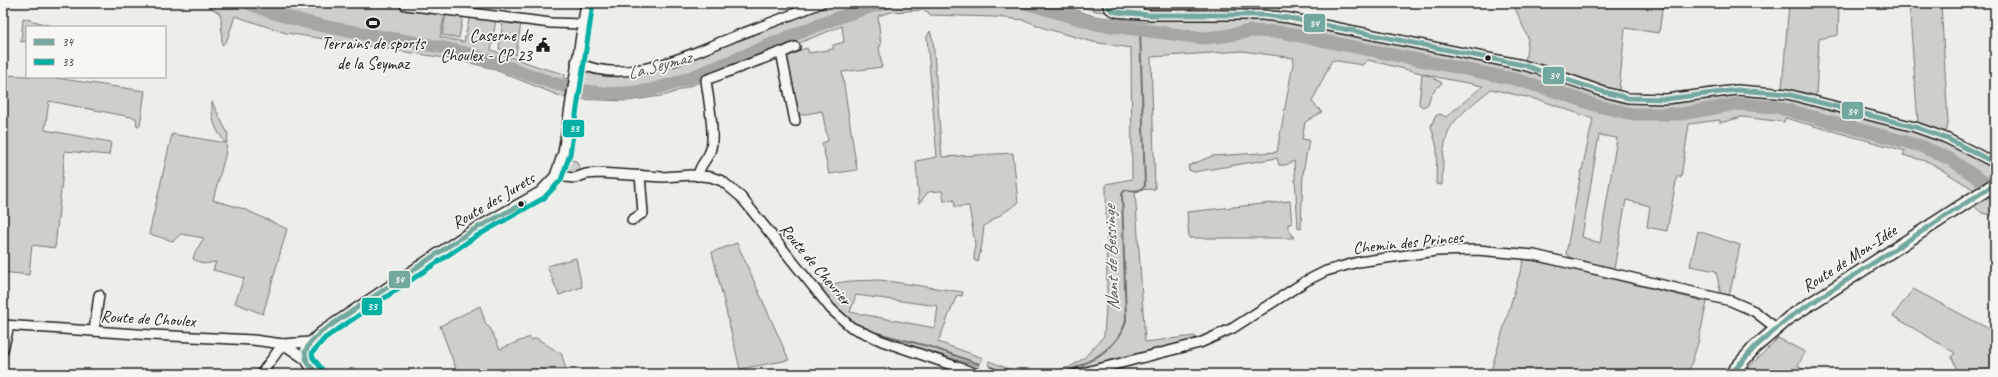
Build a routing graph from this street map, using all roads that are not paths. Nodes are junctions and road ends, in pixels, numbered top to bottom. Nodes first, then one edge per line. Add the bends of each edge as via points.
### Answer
1 (586, 3) edge
2 (821, 3) edge
3 (1107, 3) edge
4 (1127, 3) edge
5 (405, 5) dead end
6 (1143, 14) junction
7 (582, 24) junction
8 (795, 47) dead end
9 (782, 53) junction
10 (576, 62) junction
11 (795, 121) dead end
12 (1995, 163) edge
13 (640, 175) junction
14 (555, 176) junction
15 (698, 176) junction
16 (1990, 187) edge
17 (632, 220) dead end
18 (99, 295) dead end
19 (6, 326) edge
20 (1776, 328) junction
21 (94, 331) junction
22 (310, 342) junction
23 (283, 344) junction
24 (3, 350) edge
25 (304, 356) junction
26 (262, 374) edge
27 (317, 374) edge
28 (978, 374) edge
29 (1078, 374) edge
30 (1731, 374) edge

1 - 7 street, Route des Jurets
2 - 10 street via 658,65 618,71 601,70
3 - 6 street via 1110,9 1116,12
4 - 6 street
5 - 7 street via 551,23
6 - 12 street via 1263,15 1289,18 1523,66 1628,98 1672,98 1737,90 1787,94 1915,127 1953,141
7 - 10 street, Route des Jurets
8 - 9 street
9 - 11 street
9 - 15 street via 706,80 712,144 708,156 699,168
10 - 14 street, Route des Jurets via 563,153
13 - 14 street, Route de Chevrier via 598,173 575,178
13 - 15 street, Route de Chevrier
13 - 17 street via 643,213
14 - 22 street, Route des Jurets via 546,188 536,195 471,231
15 - 28 street, Route de Chevrier via 711,177 732,188 831,309 851,327 882,341
16 - 20 main road, Route de Mon-Idée
18 - 21 street
19 - 21 street, Route de Choulex
19 - 24 street, Route de Choulex
20 - 29 street, Chemin des Princes via 1754,311 1731,302 1551,258 1518,252 1436,251 1339,266 1306,281 1216,337
20 - 30 main road, Route de Mon-Idée
21 - 23 street, Route de Choulex
22 - 23 street, Route de Choulex
22 - 25 street, Route des Jurets
23 - 25 street
23 - 26 street
25 - 27 street

